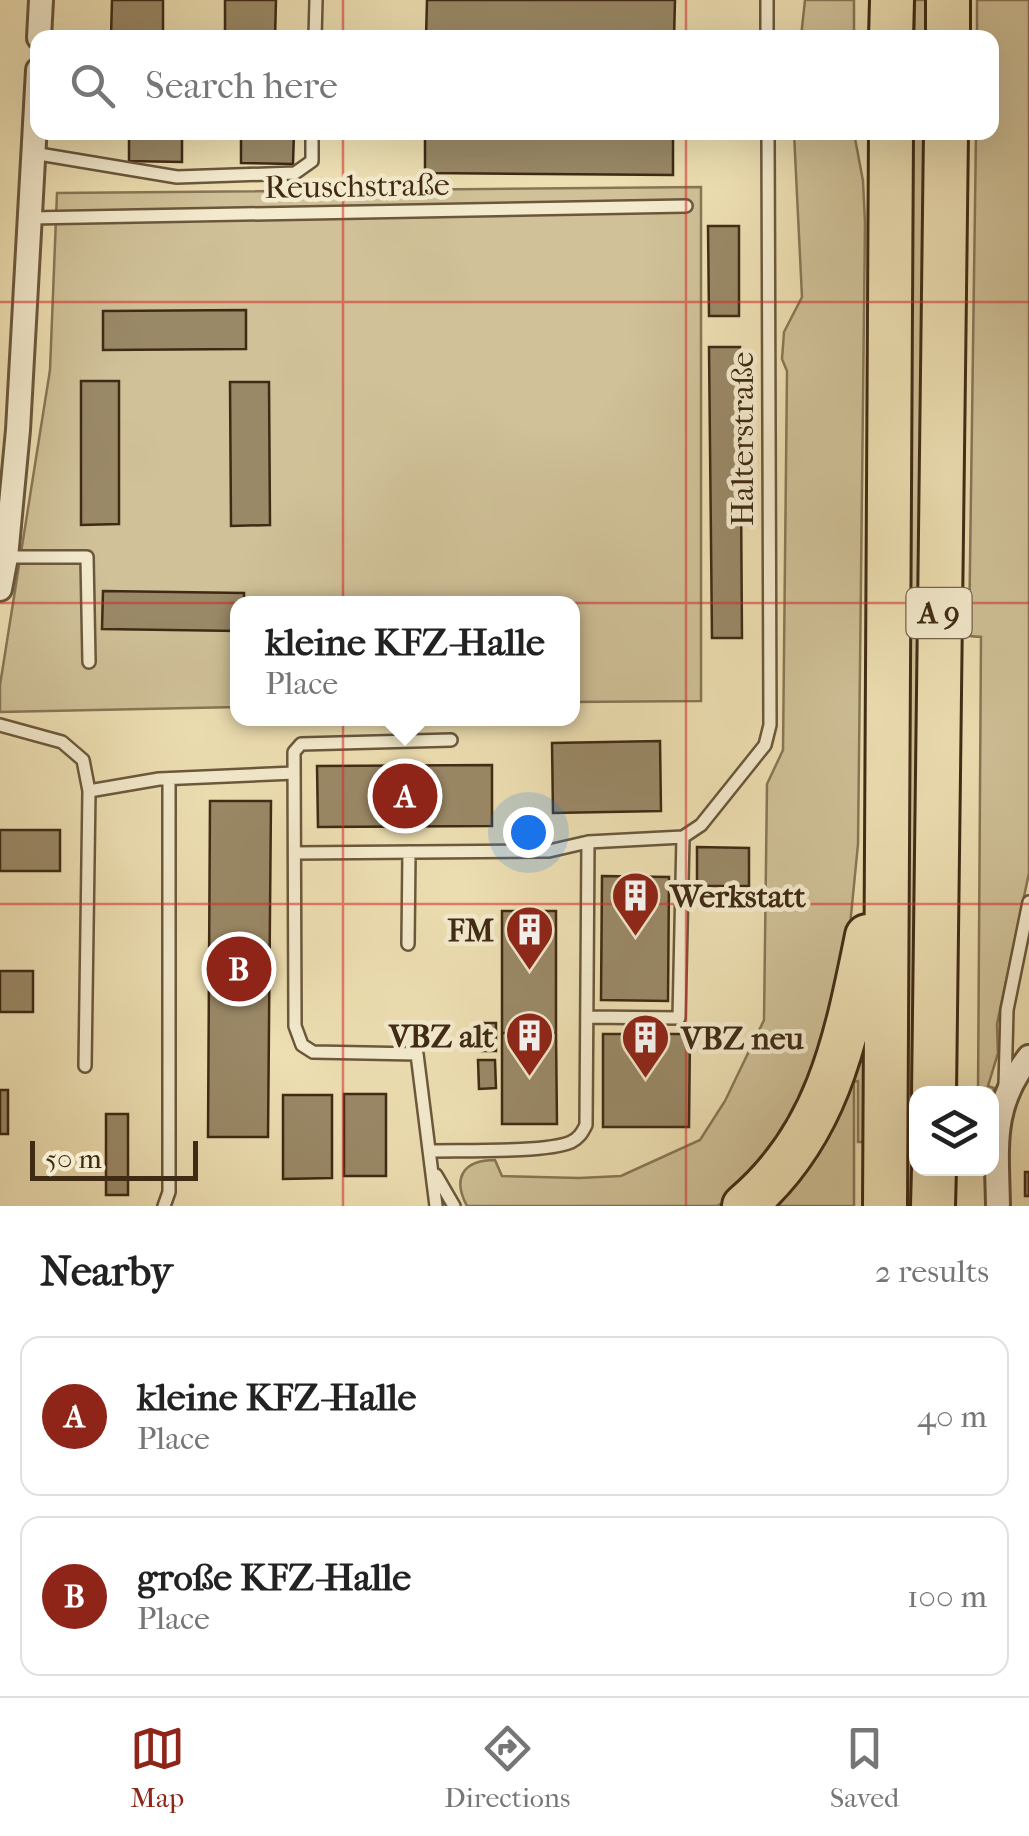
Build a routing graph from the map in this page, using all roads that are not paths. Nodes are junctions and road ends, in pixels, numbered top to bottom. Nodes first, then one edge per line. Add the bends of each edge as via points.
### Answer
1 (41, 0) edge
2 (316, 0) edge
3 (767, 0) edge
4 (892, 0) edge
5 (948, 0) edge
6 (39, 30) edge
7 (315, 30) edge
8 (767, 30) edge
9 (891, 30) edge
10 (948, 30) edge
11 (34, 140) edge
12 (312, 140) edge
13 (768, 140) edge
14 (890, 140) edge
15 (946, 140) edge
16 (33, 153) junction
17 (686, 206) dead end
18 (30, 218) junction
19 (6, 557) junction
20 (0, 589) edge
21 (89, 662) dead end
22 (0, 725) edge
23 (452, 740) dead end
24 (294, 772) junction
25 (169, 778) junction
26 (89, 791) junction
27 (683, 837) junction
28 (588, 842) junction
29 (409, 852) junction
30 (294, 853) junction
31 (885, 874) junction
32 (1029, 902) edge
33 (408, 944) dead end
34 (587, 1017) junction
35 (1029, 1058) edge
36 (85, 1066) dead end
37 (934, 1086) edge
38 (1005, 1092) junction
39 (429, 1151) junction
40 (431, 1167) junction
41 (934, 1176) edge
42 (164, 1206) edge
43 (426, 1206) edge
44 (436, 1206) edge
45 (454, 1206) edge
46 (744, 1206) edge
47 (884, 1206) edge
48 (934, 1206) edge
49 (998, 1206) edge

1 - 6 street
2 - 7 lane
3 - 8 lane
4 - 9 highway
5 - 10 highway
11 - 16 street
12 - 16 lane via 312,161 295,173 177,177
13 - 27 lane, Halterstraße via 770,725 764,746 701,825
14 - 31 highway, A 9
15 - 37 highway, A 9
16 - 18 street
17 - 18 lane, Reuschstraße
18 - 19 street
19 - 20 street
19 - 21 lane via 88,557
22 - 26 lane via 62,742 83,760
23 - 24 lane via 301,744
24 - 25 lane
24 - 30 lane
25 - 26 lane
25 - 42 lane
26 - 36 lane
27 - 28 lane
27 - 34 lane via 679,1018
28 - 29 lane via 549,852
28 - 34 lane
29 - 30 lane
29 - 33 lane
30 - 39 lane via 295,1026 302,1045 313,1052 417,1054
31 - 46 highway via 847,1035 826,1094 800,1145
31 - 47 highway, A 9
32 - 38 lane via 1007,1010
34 - 39 lane via 581,1136 568,1144
35 - 38 street
38 - 49 street
39 - 40 lane
40 - 43 lane
40 - 44 lane
40 - 45 lane
41 - 48 highway

